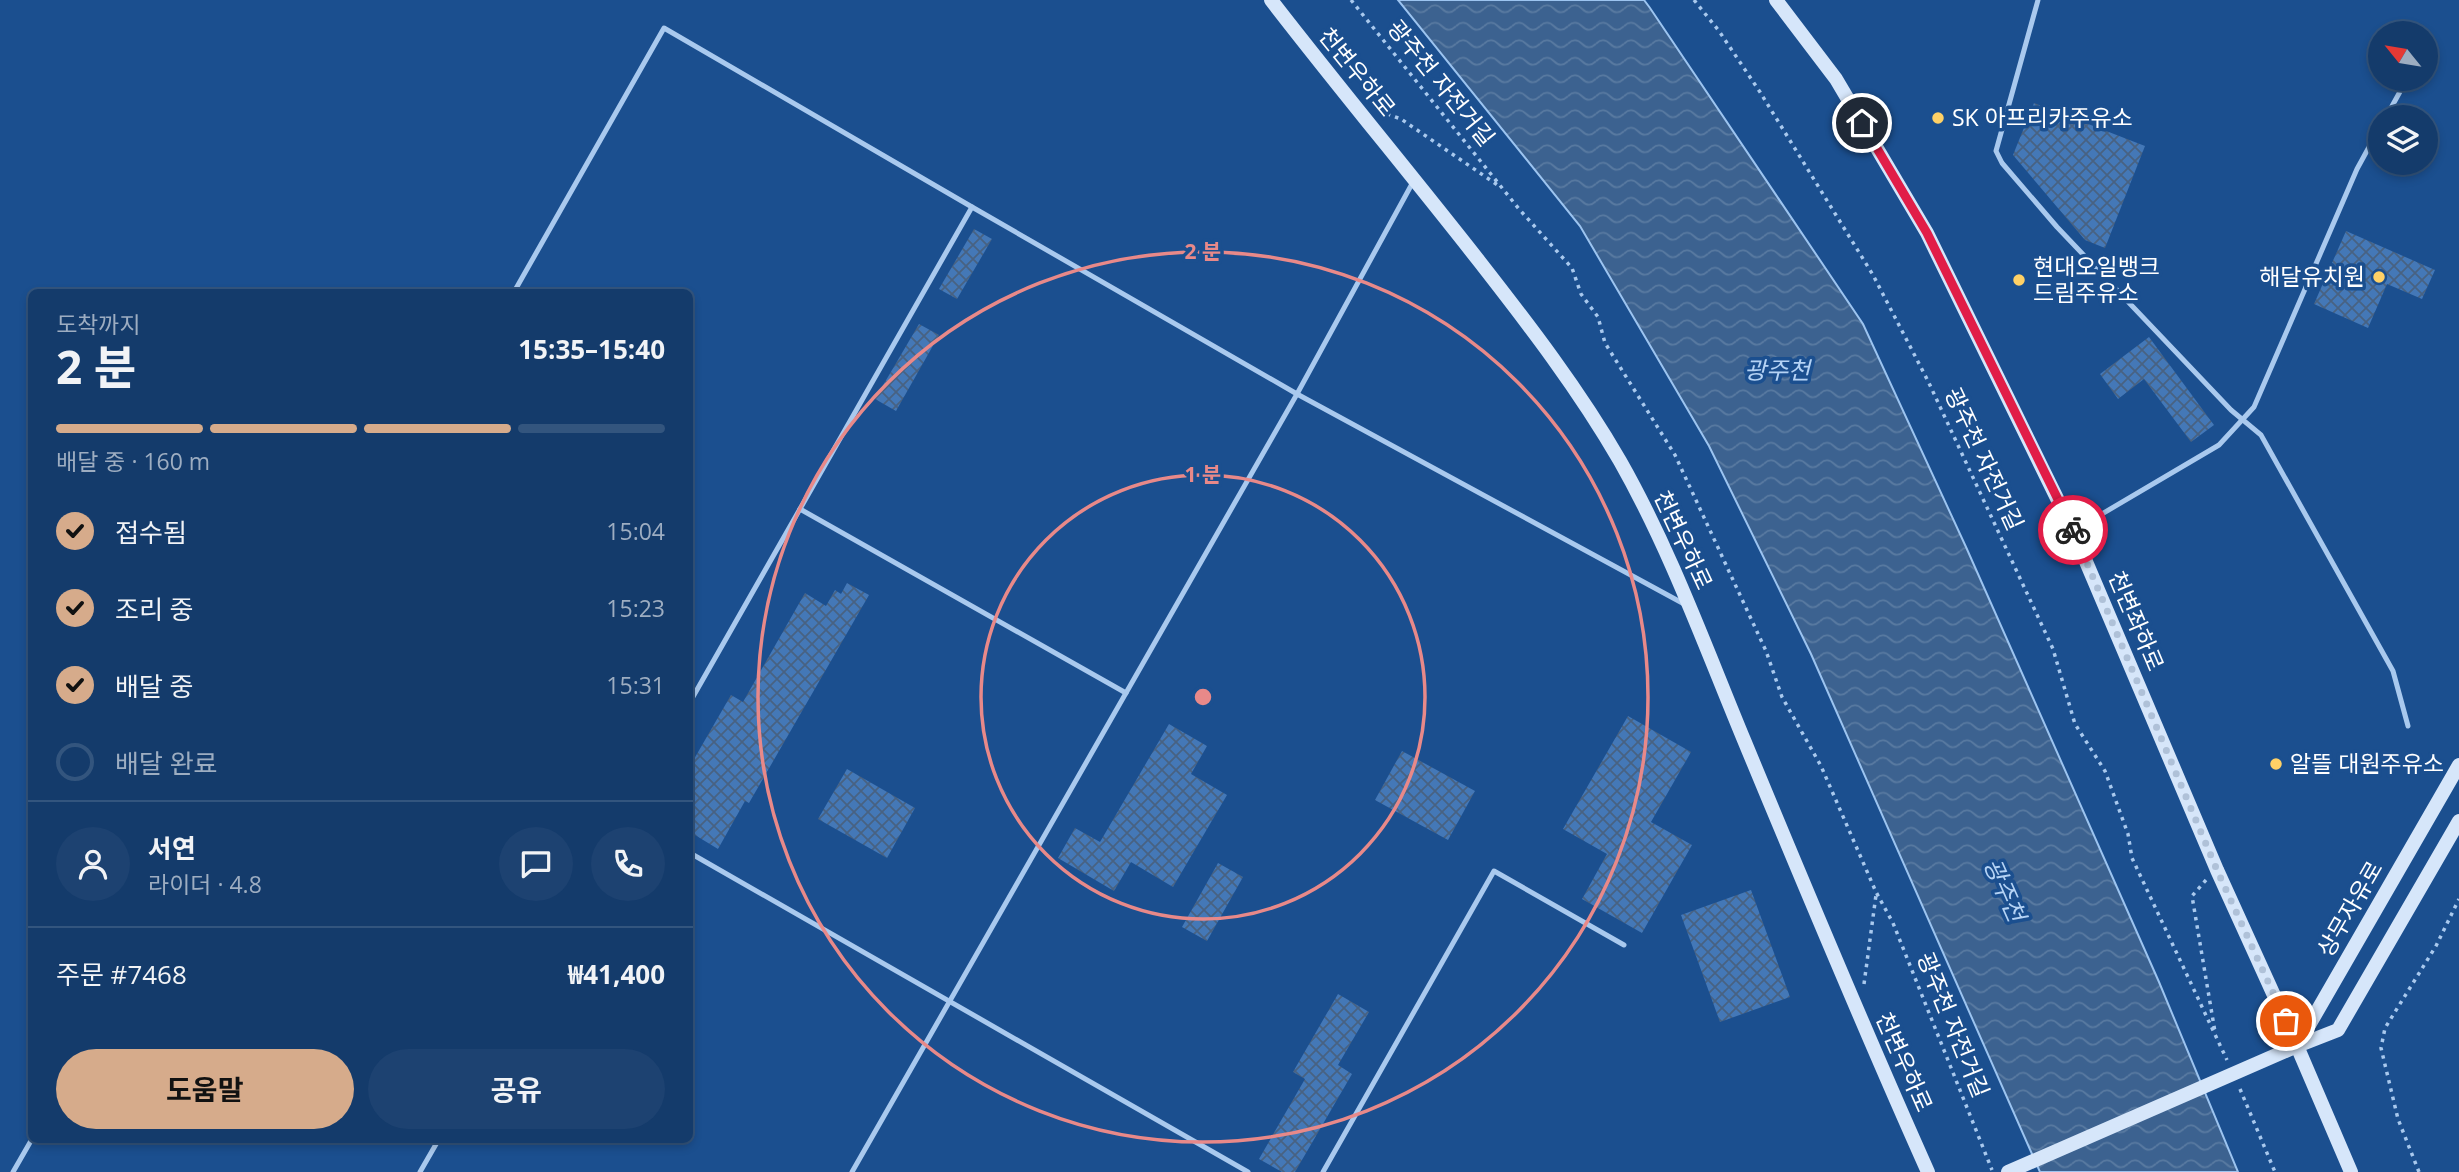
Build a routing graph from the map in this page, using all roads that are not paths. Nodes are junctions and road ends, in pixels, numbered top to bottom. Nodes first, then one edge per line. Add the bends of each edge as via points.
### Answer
1 (1271, 0) edge
2 (1776, 0) edge
3 (2038, 0) edge
4 (2368, 149) edge
5 (1415, 179) junction
6 (972, 207) junction
7 (516, 289) edge
8 (1297, 394) junction
9 (2244, 420) junction
10 (800, 509) junction
11 (2073, 531) junction
12 (1689, 606) junction
13 (1126, 694) junction
14 (693, 697) edge
15 (2408, 726) dead end
16 (2459, 765) edge
17 (2459, 821) edge
18 (693, 855) edge
19 (1625, 945) dead end
20 (950, 1002) junction
21 (2297, 1046) junction
22 (30, 1143) edge
23 (437, 1143) edge
24 (13, 1172) edge
25 (420, 1172) edge
26 (852, 1172) edge
27 (1248, 1172) edge
28 (1323, 1172) edge
29 (1928, 1172) edge
30 (2008, 1172) edge
31 (2351, 1172) edge

1 - 5 street, 천변우하로
2 - 11 street, 천변좌하로 via 1836,79 1927,233
3 - 9 lane via 1996,151 2066,237
4 - 9 lane via 2254,407
5 - 8 lane
5 - 12 street, 천변우하로 via 1544,344 1620,461
6 - 7 lane via 664,28
6 - 8 lane
6 - 10 lane
8 - 12 lane
8 - 13 lane
9 - 11 lane via 2218,445
9 - 15 lane via 2261,435 2393,671
10 - 13 lane
10 - 14 lane
11 - 21 street, 천변좌하로
12 - 29 street, 천변우하로 via 1859,1018
13 - 20 lane
16 - 21 street, 상무자유로
17 - 21 street via 2338,1030
18 - 20 lane
19 - 28 lane via 1494,871
20 - 26 lane
20 - 27 lane
21 - 30 street, bridge
21 - 31 street, 천변좌하로
22 - 24 lane
23 - 25 lane

